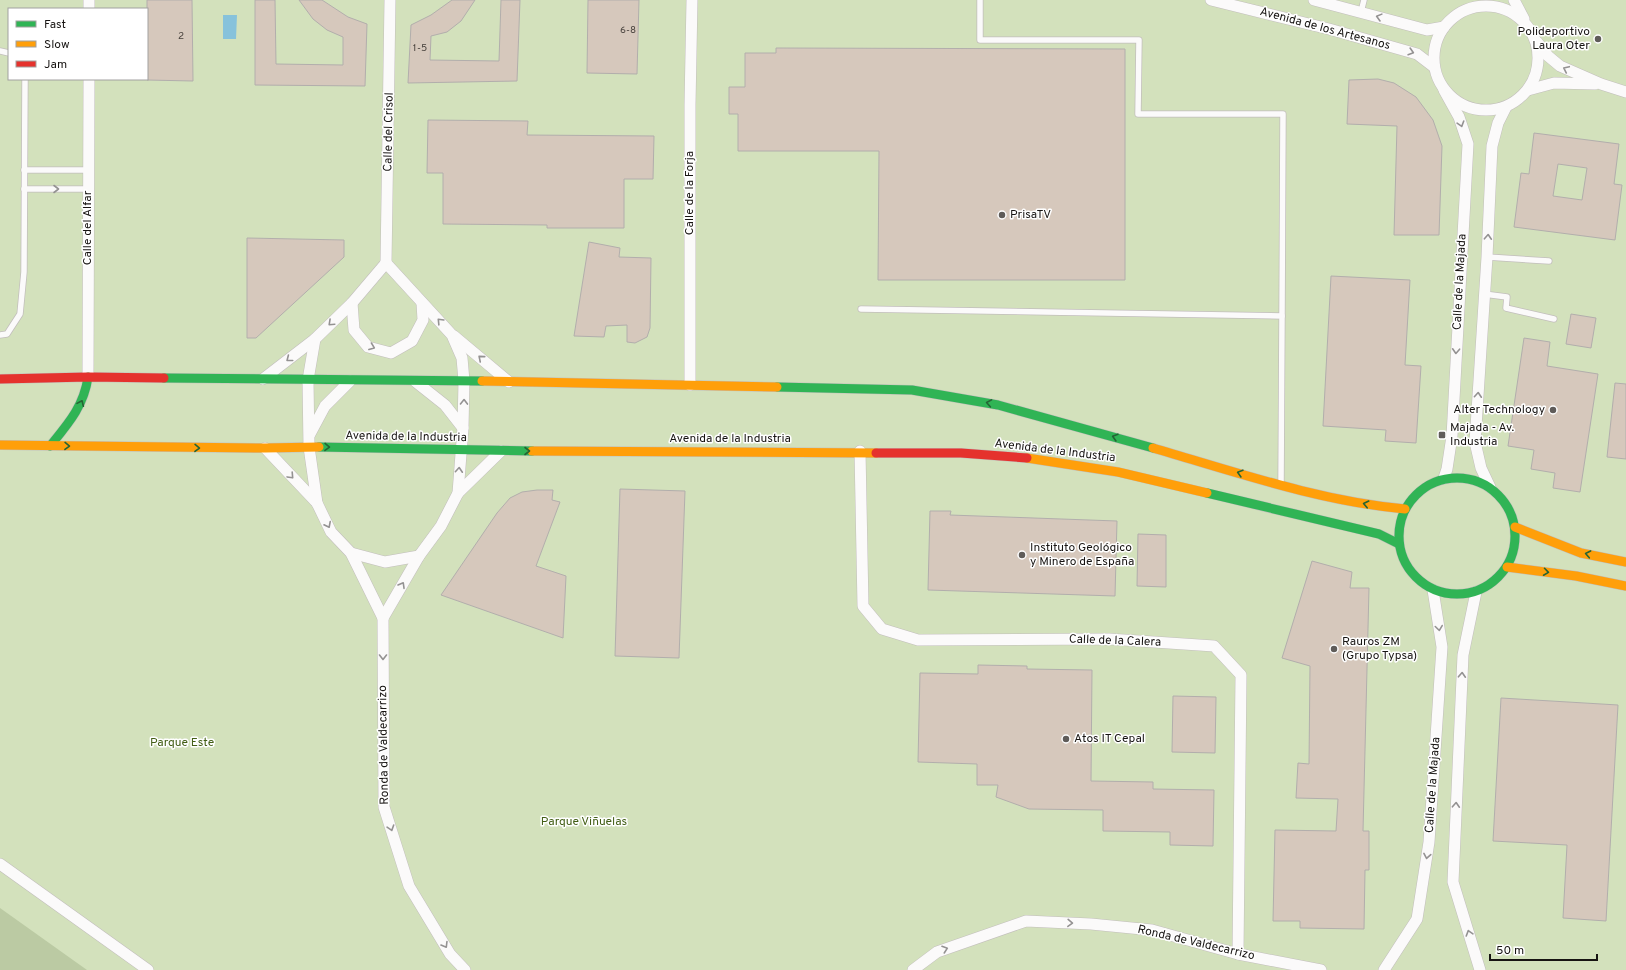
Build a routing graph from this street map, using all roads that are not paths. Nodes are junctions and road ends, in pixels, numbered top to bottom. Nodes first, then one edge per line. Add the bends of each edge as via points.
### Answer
1 (390, 0) edge
2 (692, 0) edge
3 (980, 0) edge
4 (1211, 0) edge
5 (1314, 0) edge
6 (1364, 0) edge
7 (1514, 0) edge
8 (1462, 5) edge
9 (1361, 12) junction
10 (1527, 24) junction
11 (1444, 27) junction
12 (1536, 40) junction
13 (1434, 67) junction
14 (25, 80) edge
15 (89, 80) edge
16 (1601, 84) junction
17 (1444, 90) junction
18 (1528, 90) junction
19 (1626, 92) edge
20 (1506, 107) junction
21 (24, 170) junction
22 (88, 170) junction
23 (24, 189) junction
24 (88, 189) junction
25 (1487, 257) junction
26 (1549, 261) dead end
27 (386, 263) junction
28 (1484, 294) junction
29 (422, 303) junction
30 (352, 304) junction
31 (861, 309) dead end
32 (1282, 316) junction
33 (1554, 319) dead end
34 (0, 335) edge
35 (452, 335) junction
36 (315, 339) junction
37 (88, 377) junction
38 (0, 379) edge
39 (263, 379) junction
40 (308, 380) junction
41 (350, 381) junction
42 (464, 381) junction
43 (416, 382) junction
44 (509, 382) junction
45 (690, 385) junction
46 (464, 428) junction
47 (310, 435) junction
48 (0, 445) edge
49 (50, 446) junction
50 (309, 447) junction
51 (265, 448) junction
52 (461, 450) junction
53 (501, 451) junction
54 (860, 452) junction
55 (1444, 478) junction
56 (1281, 485) junction
57 (1490, 487) junction
58 (458, 493) junction
59 (317, 503) junction
60 (1405, 509) junction
61 (1515, 527) junction
62 (1399, 544) junction
63 (350, 553) junction
64 (419, 556) junction
65 (1626, 562) edge
66 (1507, 567) junction
67 (1626, 586) edge
68 (1433, 590) junction
69 (1476, 592) junction
70 (383, 618) junction
71 (0, 864) edge
72 (1238, 954) junction
73 (148, 970) edge
74 (465, 970) edge
75 (913, 970) edge
76 (1321, 970) edge
77 (1384, 970) edge
78 (1480, 970) edge

1 - 27 street, Calle del Crisol
2 - 45 street, Calle de la Forja
3 - 32 lane via 980,40 1139,40 1138,114 1283,114
4 -> 13 street, Avenida de los Artesanos via 1417,54
5 - 9 street, Avenida de los Artesanos
6 - 9 lane
7 - 10 street
8 - 10 street via 1497,6 1513,13
8 - 11 street
11 -> 9 street, Avenida de los Artesanos via 1427,30
10 - 12 street
11 - 13 street via 1437,39
16 -> 12 street via 1560,66 1548,56
12 - 18 street via 1539,57 1536,74
13 - 17 street
14 - 21 lane
15 - 22 street, Calle del Alfar
16 - 18 street via 1554,83
16 - 19 street
17 - 20 street via 1456,102 1472,109 1489,111
17 -> 55 street, Calle de la Majada via 1459,117 1468,144 1452,436
18 - 20 street
25 -> 20 street, Calle de la Majada via 1492,146 1498,123
21 - 22 lane
21 - 23 lane
22 - 24 street, Calle del Alfar
23 -> 24 lane
23 - 34 lane via 24,272 20,314 7,334
24 - 37 street, Calle del Alfar
25 - 26 lane
25 - 28 street, Calle de la Majada
27 - 29 street
27 - 30 street
28 - 33 lane via 1506,297 1506,308
57 -> 28 street, Calle de la Majada via 1481,468 1475,442
30 -> 29 street via 354,330 368,347 391,353 412,341 423,320
35 -> 29 street
30 -> 36 street
31 - 32 lane
32 - 56 lane
35 - 42 street via 462,358
44 -> 35 street
36 -> 39 street
36 - 40 street
37 - 38 street, Avenida de la Industria
37 - 39 street, Avenida de la Industria
49 -> 37 street via 79,409 87,390
39 - 40 street, Avenida de la Industria
40 - 41 street, Avenida de la Industria
40 - 47 street
41 - 43 street, Avenida de la Industria
41 - 47 street via 325,406
42 - 43 street, Avenida de la Industria
42 - 44 street, Avenida de la Industria
46 -> 42 street
43 - 46 street via 445,405
44 - 45 street, Avenida de la Industria
56 -> 45 street, Avenida de la Industria via 998,405 912,390
46 - 52 street
47 - 50 street
48 - 49 street, Avenida de la Industria
49 -> 51 street, Avenida de la Industria
50 - 51 street, Avenida de la Industria
50 -> 52 street, Avenida de la Industria
50 - 59 street
51 -> 59 street
52 - 53 street, Avenida de la Industria
58 -> 52 street
53 -> 54 street, Avenida de la Industria
53 - 58 street
54 - 62 street, Avenida de la Industria via 961,452 1041,459 1118,472 1379,534
54 - 72 street, Calle de la Calera via 863,606 882,629 918,640 1109,640 1214,646 1241,675
55 - 57 street via 1460,477
55 - 60 street via 1414,495
60 -> 56 street, Avenida de la Industria via 1373,506
57 - 61 street via 1502,498
58 - 64 street via 441,526
59 -> 63 street via 331,532
60 - 62 street via 1399,526
65 -> 61 street via 1581,553
61 - 66 street via 1516,541
62 - 68 street via 1405,563 1417,579
63 - 64 street via 385,562
63 - 70 street
70 -> 64 street
66 -> 67 street
66 - 69 street via 1494,582
68 - 69 street via 1447,594
68 -> 77 street, Calle de la Majada via 1442,648 1429,842 1416,919
78 -> 69 street, Calle de la Majada via 1453,882 1463,655
70 -> 74 street, Ronda de Valdecarrizo via 384,808 409,886 450,954
71 - 73 street
75 -> 72 street, Ronda de Valdecarrizo via 937,952 1026,921 1152,930
72 - 76 street, Ronda de Valdecarrizo

